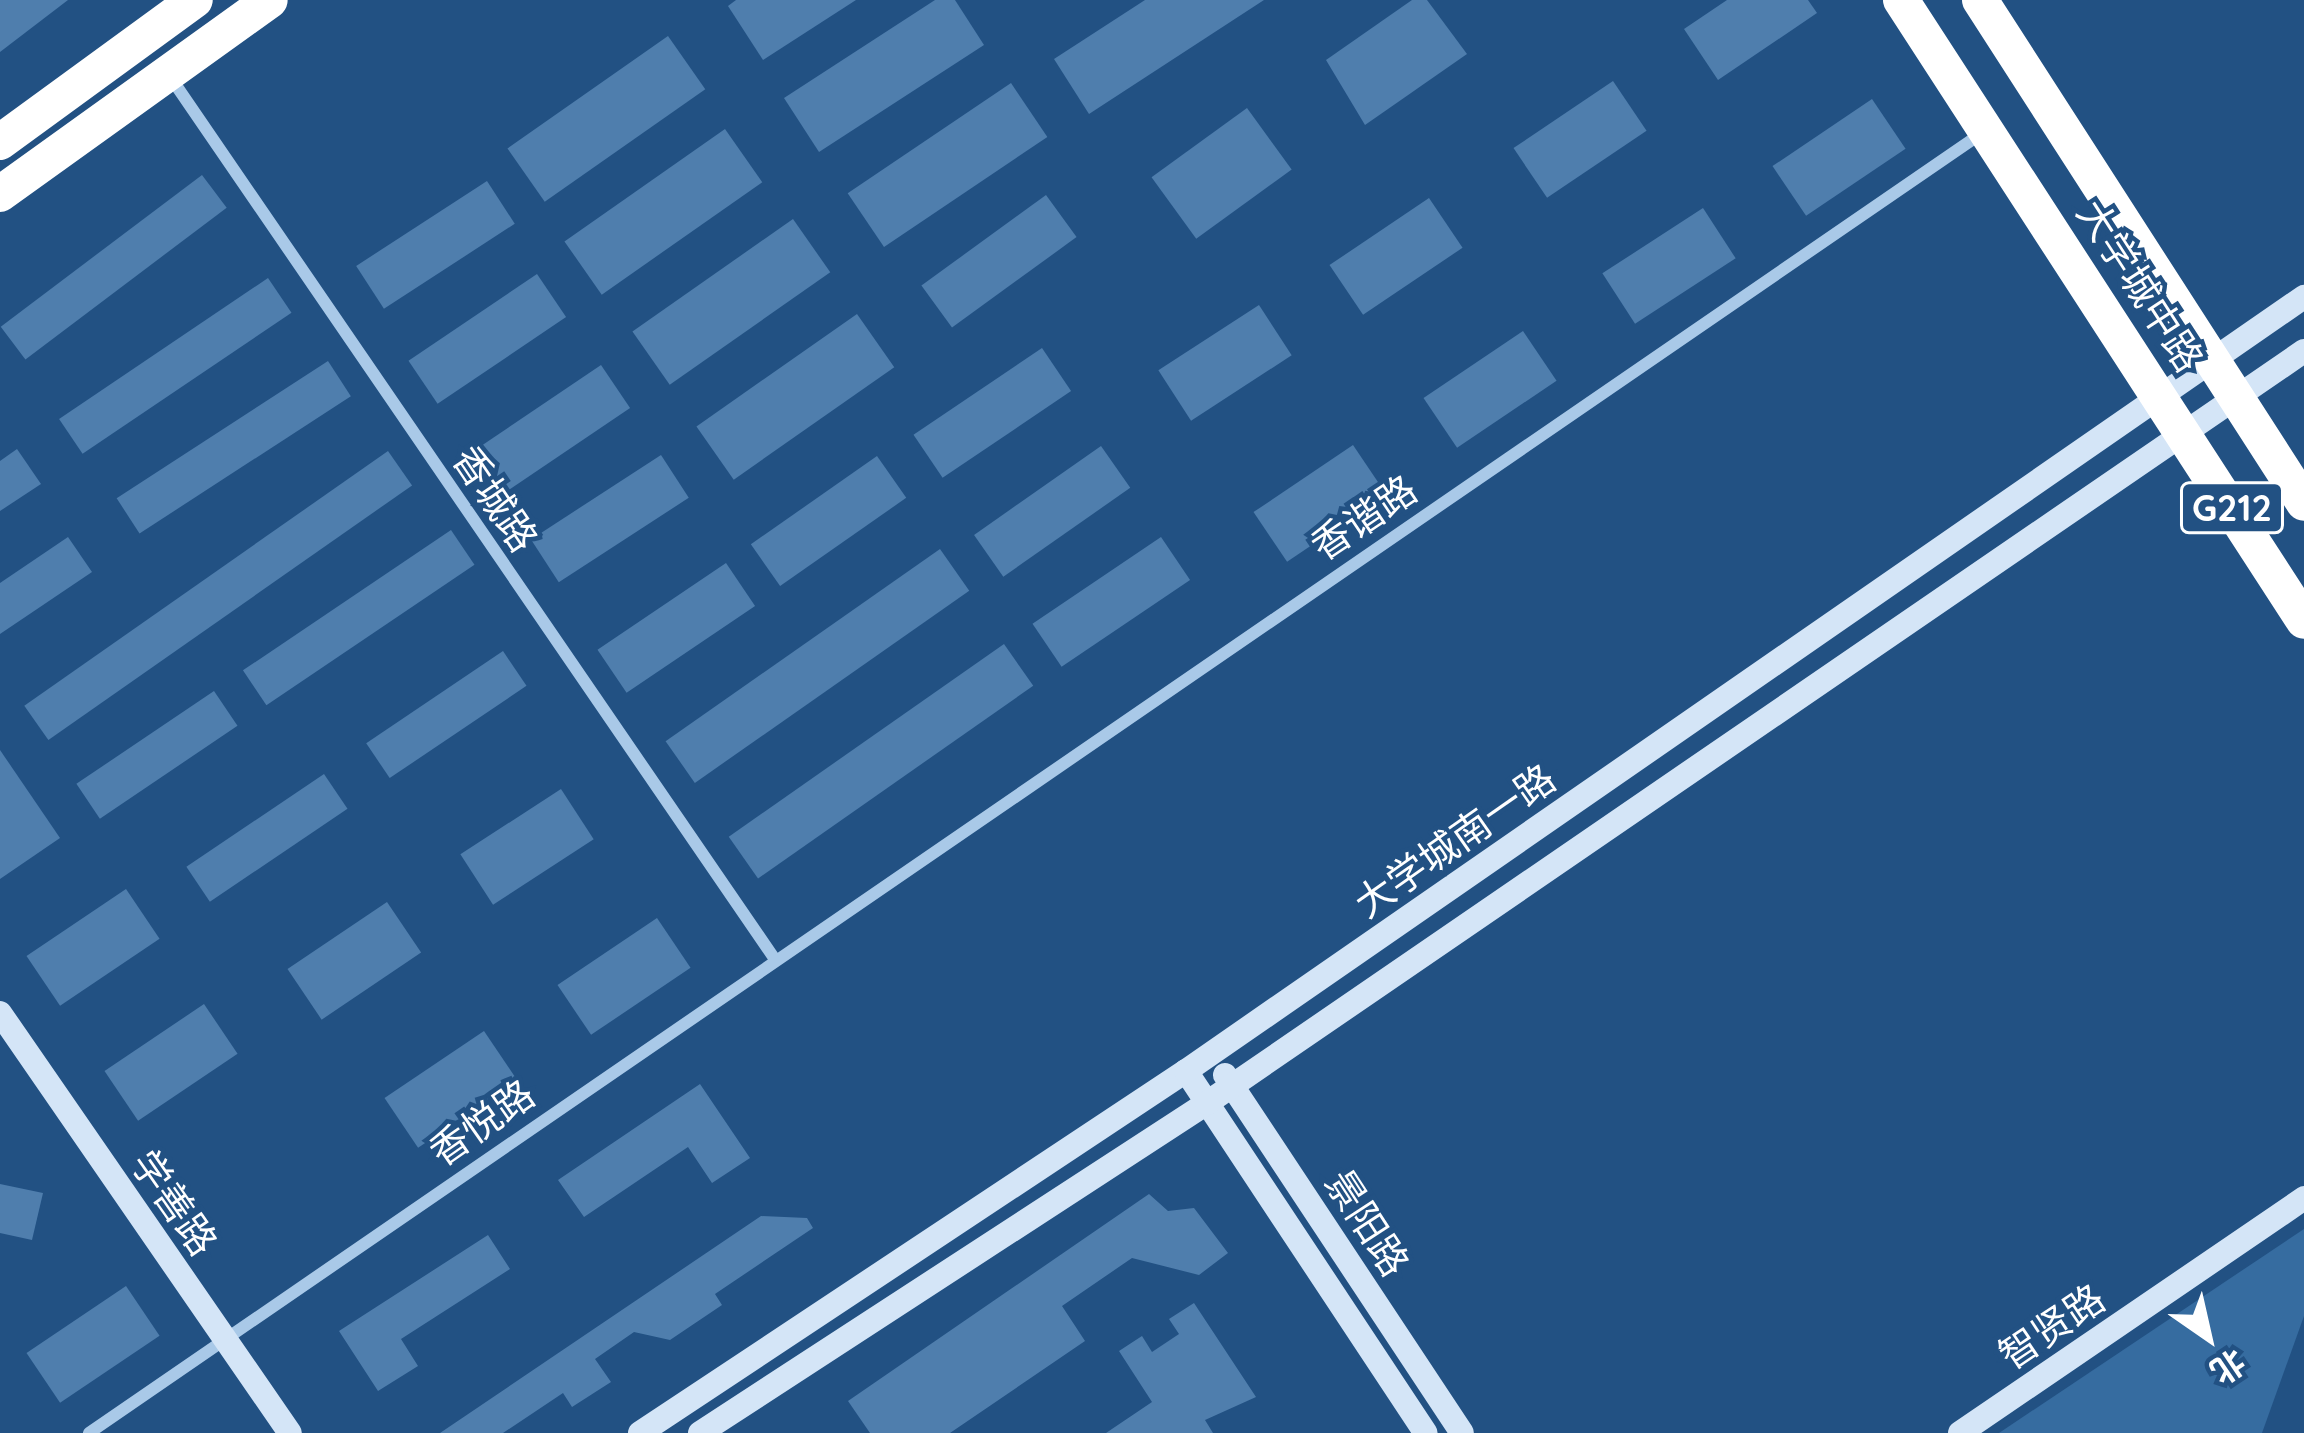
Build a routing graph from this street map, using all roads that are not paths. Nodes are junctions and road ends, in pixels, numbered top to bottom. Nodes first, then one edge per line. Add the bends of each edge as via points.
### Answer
1 (194, 0) edge
2 (271, 0) edge
3 (1901, 0) edge
4 (1980, 0) edge
5 (168, 74) junction
6 (1988, 128) junction
7 (0, 142) edge
8 (0, 194) edge
9 (2304, 298) edge
10 (2304, 351) edge
11 (2214, 359) junction
12 (2160, 395) junction
13 (2237, 397) junction
14 (2184, 434) junction
15 (2304, 502) edge
16 (2304, 621) edge
17 (774, 958) junction
18 (0, 1013) edge
19 (1210, 1055) junction
20 (1186, 1071) junction
21 (1232, 1085) junction
22 (1207, 1102) junction
23 (2304, 1198) edge
24 (224, 1338) junction
25 (89, 1433) edge
26 (290, 1433) edge
27 (640, 1433) edge
28 (700, 1433) edge
29 (1426, 1433) edge
30 (1462, 1433) edge
31 (1960, 1433) edge

1 - 7 highway
2 - 5 highway
3 - 6 highway, 大学城中路
4 - 11 highway, 大学城中路
5 - 8 highway
5 - 17 street, 香城路
6 - 12 highway, 大学城中路
6 - 17 street, 香谐路
9 - 11 main road, 大学城南一路
10 - 13 main road, 大学城南一路
11 - 12 main road, 大学城南一路
11 - 13 highway, 大学城中路
12 - 14 highway, 大学城中路 / G212
12 - 19 main road, 大学城南一路
13 - 14 main road, 大学城南一路
13 - 15 highway, 大学城中路 / G212
14 - 16 highway, 大学城中路 / G212
14 - 21 main road, 大学城南一路
17 - 24 street, 香悦路
18 - 24 main road, 学善路
19 - 20 main road, 大学城南一路
19 - 21 main road, 景阳路
20 - 22 main road, 景阳路
20 - 27 main road, 大学城南一路
21 - 22 main road, 大学城南一路
21 - 30 main road, 景阳路
22 - 28 main road, 大学城南一路
22 - 29 main road, 景阳路
23 - 31 main road, 智贤路
24 - 25 street, 香悦路
24 - 26 main road, 学善路

